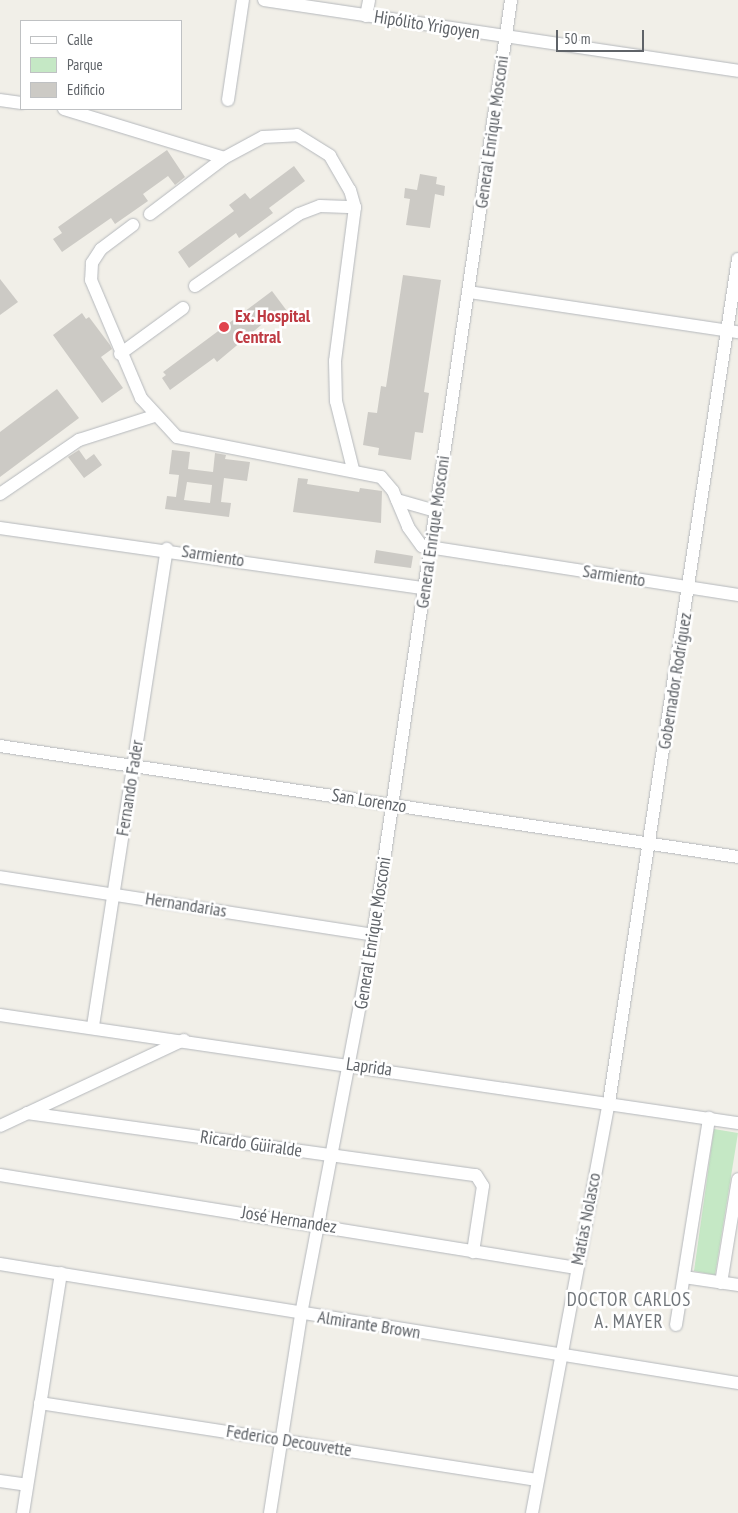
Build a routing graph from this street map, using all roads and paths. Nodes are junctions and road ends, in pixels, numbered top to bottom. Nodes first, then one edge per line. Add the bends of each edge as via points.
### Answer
1 (243, 0) edge
2 (264, 0) edge
3 (369, 0) edge
4 (511, 0) edge
5 (366, 16) junction
6 (506, 37) junction
7 (738, 72) edge
8 (0, 100) edge
9 (228, 100) dead end
10 (20, 103) edge
11 (67, 110) edge
12 (224, 158) junction
13 (355, 207) junction
14 (150, 214) dead end
15 (133, 225) dead end
16 (738, 259) edge
17 (195, 286) dead end
18 (469, 292) junction
19 (183, 308) dead end
20 (732, 331) edge
21 (120, 354) junction
22 (154, 416) junction
23 (353, 469) junction
24 (0, 494) edge
25 (397, 500) junction
26 (436, 511) junction
27 (0, 528) edge
28 (430, 548) junction
29 (167, 549) junction
30 (424, 588) junction
31 (690, 588) junction
32 (738, 595) edge
33 (0, 746) edge
34 (133, 766) junction
35 (393, 804) junction
36 (650, 845) junction
37 (738, 857) edge
38 (0, 877) edge
39 (113, 893) junction
40 (372, 935) junction
41 (0, 1014) edge
42 (93, 1026) junction
43 (184, 1040) junction
44 (351, 1064) junction
45 (609, 1102) junction
46 (27, 1113) junction
47 (709, 1118) junction
48 (738, 1123) edge
49 (0, 1126) edge
50 (332, 1155) junction
51 (0, 1175) edge
52 (738, 1180) edge
53 (317, 1224) junction
54 (473, 1252) junction
55 (0, 1264) edge
56 (577, 1268) junction
57 (61, 1273) junction
58 (684, 1277) junction
59 (721, 1283) junction
60 (738, 1285) edge
61 (301, 1314) junction
62 (676, 1325) dead end
63 (560, 1356) junction
64 (738, 1384) edge
65 (40, 1403) junction
66 (282, 1440) junction
67 (537, 1480) junction
68 (0, 1481) edge
69 (27, 1485) junction
70 (23, 1513) edge
71 (270, 1513) edge
72 (532, 1513) edge

1 - 9 street
2 - 5 street, Hipólito Yrigoyen
3 - 5 street
4 - 6 street, General Enrique Mosconi
5 - 6 street, Hipólito Yrigoyen
6 - 7 street, Hipólito Yrigoyen
6 - 18 street, General Enrique Mosconi
8 - 10 street
11 - 12 street
12 - 13 street via 263,137 282,134 307,139 330,156 341,171
12 - 14 street
13 - 17 street via 320,206 299,214
13 - 23 street via 335,361 336,401
15 - 21 street via 101,249 92,263 94,296
16 - 20 street, Gobernador Rodríguez
18 - 20 street
18 - 26 street, General Enrique Mosconi
19 - 21 street
20 - 31 street, Gobernador Rodríguez
21 - 22 street via 141,398
22 - 23 street via 176,437 188,441
22 - 24 street via 79,440
23 - 25 street via 381,477
25 - 26 street
25 - 28 street via 417,542
26 - 28 street, General Enrique Mosconi
27 - 29 street, Sarmiento
28 - 30 street, General Enrique Mosconi
28 - 31 street, Sarmiento
29 - 30 street, Sarmiento
29 - 34 street, Fernando Fader
30 - 35 street, General Enrique Mosconi
31 - 32 street, Sarmiento
31 - 36 street, Gobernador Rodríguez
33 - 34 street, San Lorenzo
34 - 35 street, San Lorenzo
34 - 39 street, Fernando Fader
35 - 36 street, San Lorenzo
35 - 40 street, General Enrique Mosconi
36 - 37 street, San Lorenzo
36 - 45 street, Gobernador Rodríguez
38 - 39 street, Hernandarias
39 - 40 street, Hernandarias
39 - 42 street, Fernando Fader
40 - 44 street, General Enrique Mosconi
41 - 42 street, Laprida
42 - 43 street, Laprida
43 - 44 street, Laprida
43 - 46 street
44 - 45 street, Laprida
44 - 50 street, General Enrique Mosconi
45 - 47 street, Laprida
45 - 56 street, Matías Nolasco
46 - 49 street
46 - 50 street, Ricardo Güiralde
47 - 48 street, Laprida
47 - 58 street
50 - 53 street, General Enrique Mosconi
50 - 54 street, Ricardo Güiralde via 476,1175 483,1186
51 - 53 street, José Hernandez
52 - 59 street
53 - 54 street, José Hernandez
53 - 61 street, General Enrique Mosconi
54 - 56 street, José Hernandez
55 - 57 street, Almirante Brown
56 - 63 street, Matías Nolasco
57 - 61 street, Almirante Brown
57 - 65 street
58 - 59 street
58 - 62 street
59 - 60 street
61 - 63 street, Almirante Brown
61 - 66 street, General Enrique Mosconi
63 - 64 street, Almirante Brown
63 - 67 street, Matías Nolasco
65 - 66 street, Federico Decouvette
65 - 69 street
66 - 67 street, Federico Decouvette
66 - 71 street, General Enrique Mosconi
67 - 72 street, Matías Nolasco
68 - 69 street
69 - 70 street

